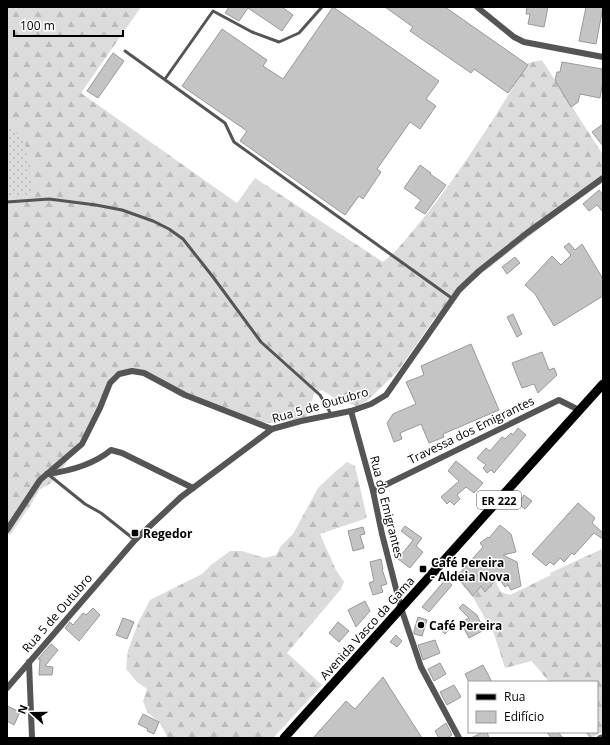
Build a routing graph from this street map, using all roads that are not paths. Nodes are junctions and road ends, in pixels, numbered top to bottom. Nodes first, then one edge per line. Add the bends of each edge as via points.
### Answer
1 (322, 7) edge
2 (477, 7) edge
3 (125, 51) dead end
4 (603, 57) edge
5 (166, 79) junction
6 (603, 178) edge
7 (7, 202) edge
8 (453, 299) junction
9 (603, 384) edge
10 (600, 389) edge
11 (579, 410) junction
12 (351, 411) junction
13 (331, 414) junction
14 (272, 430) junction
15 (47, 474) junction
16 (193, 488) junction
17 (373, 491) junction
18 (7, 530) edge
19 (135, 540) junction
20 (401, 608) junction
21 (29, 662) junction
22 (7, 688) edge
23 (32, 738) edge
24 (284, 738) edge
25 (458, 738) edge

1 - 5 lane via 299,33 279,42 252,32 213,11
2 - 4 street via 524,42
3 - 5 lane
5 - 8 lane via 225,124 234,142
6 - 8 street, Rua 5 de Outubro via 479,271
7 - 13 lane via 49,199 96,204 122,210 169,229 183,239 192,250 260,342 320,395
8 - 12 street, Rua 5 de Outubro via 386,395
9 - 10 main road, Avenida Vasco da Gama / ER 222
10 - 11 main road, Avenida Vasco da Gama / ER 222
11 - 17 street, Travessa dos Emigrantes via 559,400
11 - 20 main road, Avenida Vasco da Gama / ER 222
12 - 13 street, Rua 5 de Outubro
12 - 17 street, Rua do Emigrantes
13 - 14 street, Rua 5 de Outubro
14 - 15 street via 185,395 144,372 132,371 119,374 110,383 82,444
14 - 16 street, Rua 5 de Outubro
15 - 16 street via 87,464 102,458 111,450
15 - 18 street via 40,480
15 - 19 lane
16 - 19 street, Rua 5 de Outubro
17 - 20 street, Rua do Emigrantes
19 - 21 street, Rua 5 de Outubro
20 - 24 main road, Avenida Vasco da Gama / ER 222
20 - 25 street, Rua do Emigrantes via 421,667
21 - 22 street, Rua 5 de Outubro
21 - 23 street

